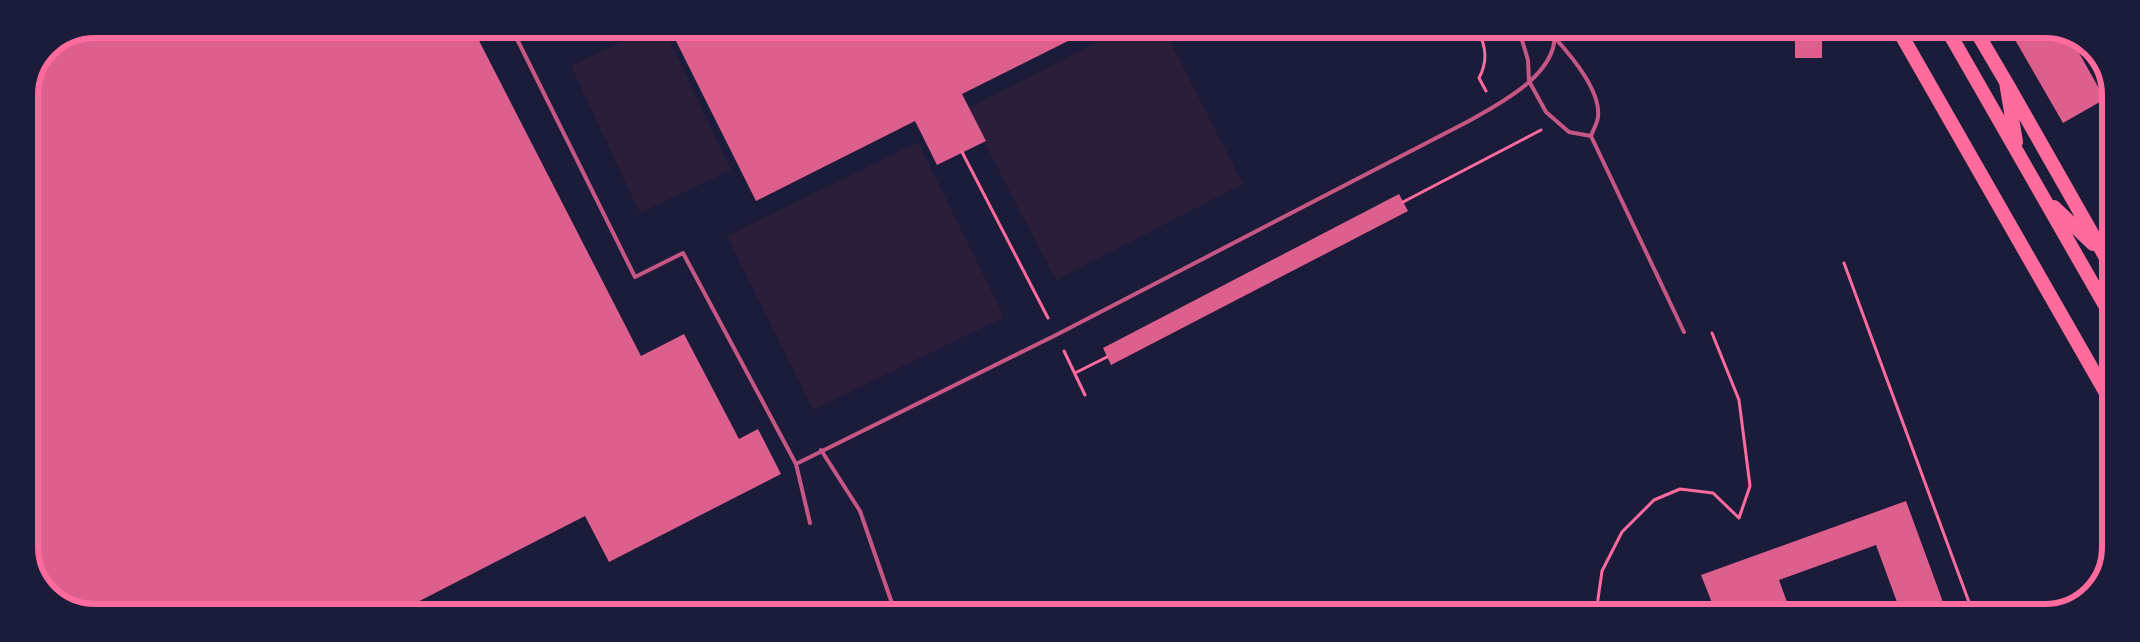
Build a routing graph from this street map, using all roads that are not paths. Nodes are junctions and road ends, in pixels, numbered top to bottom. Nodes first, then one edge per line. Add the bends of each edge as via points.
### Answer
1 (516, 38) edge
2 (1521, 38) edge
3 (1903, 38) edge
4 (1952, 38) edge
5 (1980, 38) edge
6 (1556, 39) joint
7 (1529, 81) junction
8 (2006, 82) junction
9 (1591, 136) junction
10 (2017, 152) junction
11 (2044, 198) junction
12 (2102, 253) joint
13 (2102, 300) edge
14 (1684, 332) dead end
15 (2102, 386) edge
16 (821, 450) junction
17 (796, 464) junction
18 (810, 523) dead end
19 (892, 604) edge

1 - 17 lane via 635,277 683,253
2 - 7 lane via 1528,60
3 - 15 highway
4 - 10 highway
5 - 8 highway
6 - 7 lane via 1551,59
6 - 9 lane via 1591,86 1598,116
7 - 9 lane via 1546,112 1557,122 1569,132
7 - 16 lane via 1495,107 1370,175
8 - 10 highway
8 - 12 highway
9 - 14 lane
10 - 11 highway
11 - 12 highway
11 - 13 highway
16 - 17 lane
16 - 19 lane via 860,511
17 - 18 lane

